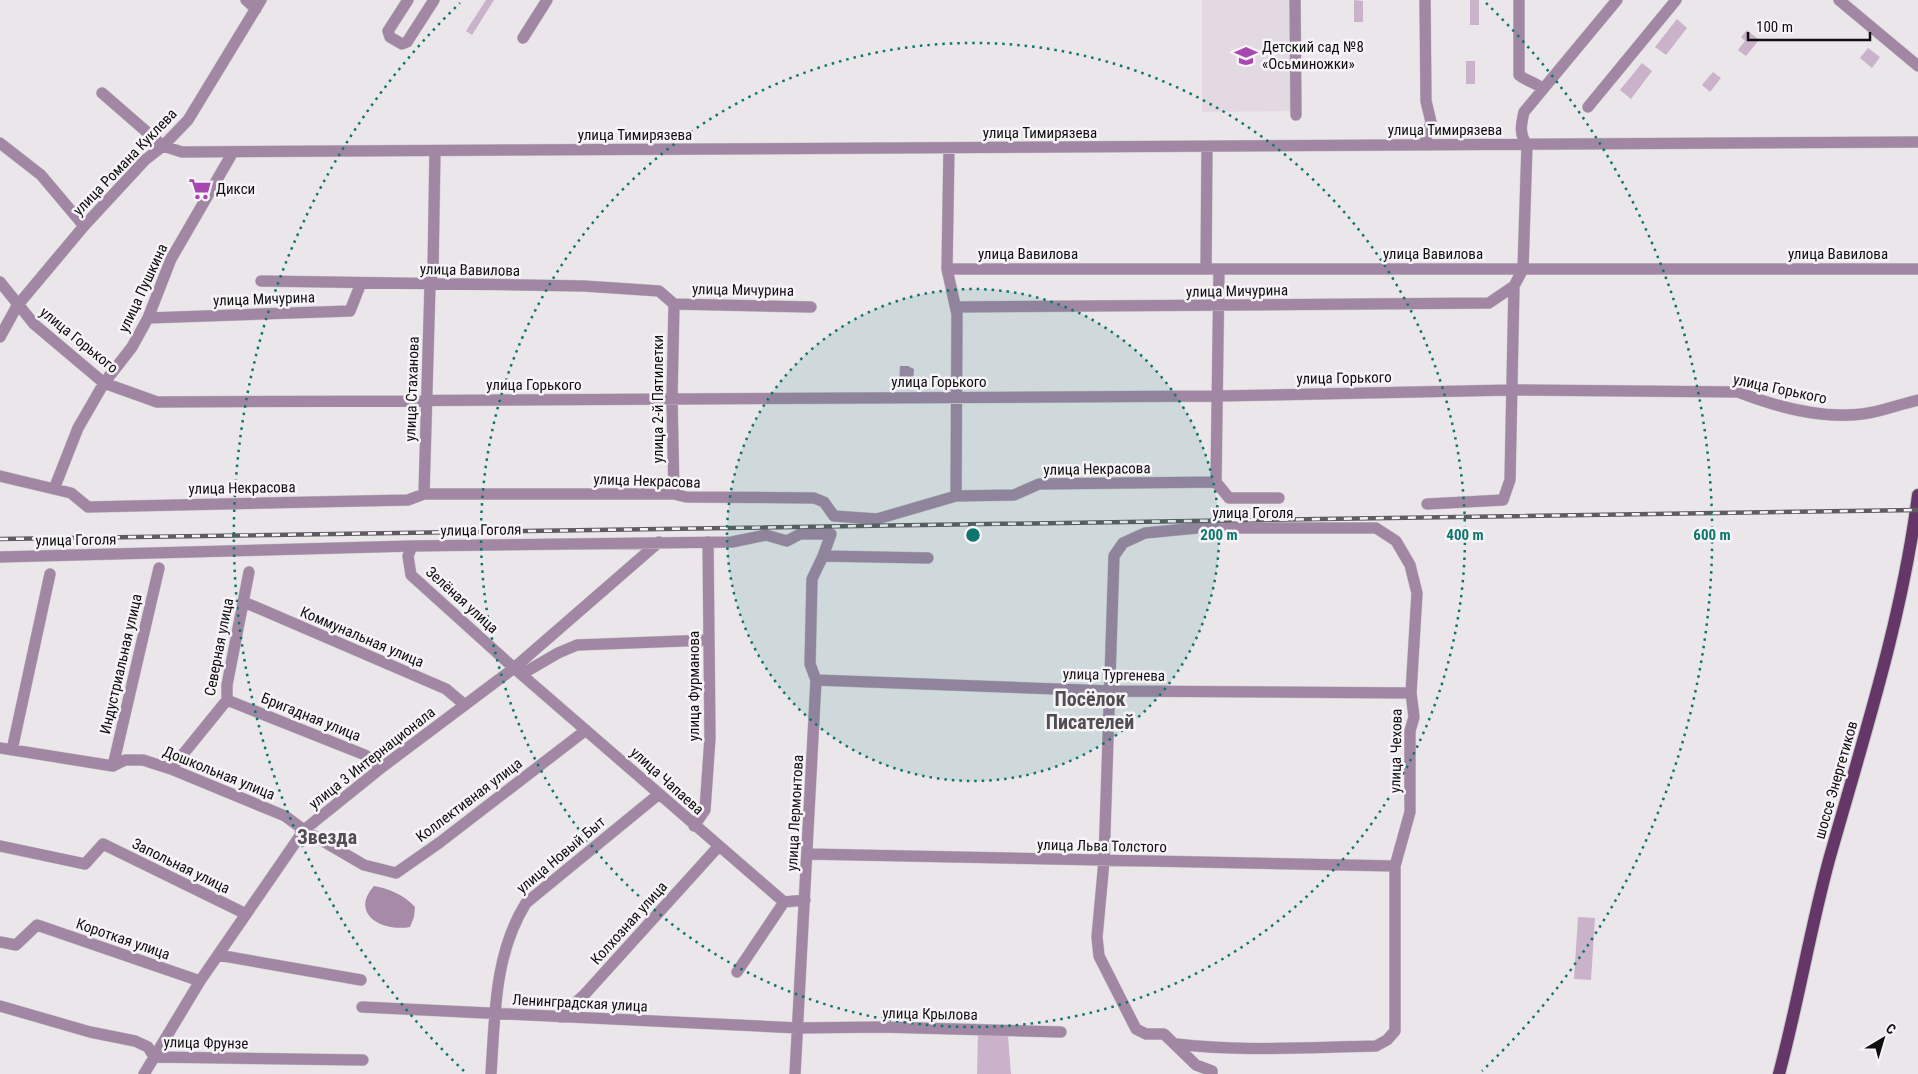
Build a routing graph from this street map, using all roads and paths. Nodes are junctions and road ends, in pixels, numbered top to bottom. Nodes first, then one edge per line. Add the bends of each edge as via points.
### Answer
1 (246, 0) edge
2 (434, 0) edge
3 (547, 0) edge
4 (1296, 0) edge
5 (1425, 0) edge
6 (1519, 0) edge
7 (1617, 0) edge
8 (1676, 0) edge
9 (1839, 0) edge
10 (406, 3) edge
11 (259, 4) edge
12 (423, 18) junction
13 (523, 38) dead end
14 (1918, 66) edge
15 (1543, 89) junction
16 (102, 93) dead end
17 (1588, 107) dead end
18 (1296, 115) dead end
19 (1918, 142) edge
20 (0, 143) edge
21 (1424, 145) junction
22 (1526, 145) junction
23 (163, 146) junction
24 (1207, 147) junction
25 (950, 148) junction
26 (435, 151) junction
27 (233, 152) junction
28 (84, 226) junction
29 (947, 269) junction
30 (1206, 269) junction
31 (1220, 269) junction
32 (1523, 269) junction
33 (1918, 269) edge
34 (261, 280) dead end
35 (0, 282) edge
36 (361, 283) junction
37 (430, 284) junction
38 (1514, 286) junction
39 (674, 304) junction
40 (17, 306) junction
41 (810, 306) dead end
42 (956, 307) junction
43 (1219, 307) junction
44 (148, 318) junction
45 (0, 337) edge
46 (104, 383) junction
47 (1512, 390) junction
48 (1217, 396) junction
49 (958, 397) junction
50 (672, 399) junction
51 (427, 400) junction
52 (1918, 400) edge
53 (0, 476) edge
54 (1216, 482) junction
55 (54, 489) junction
56 (424, 494) junction
57 (674, 494) junction
58 (1918, 495) edge
59 (956, 496) junction
60 (1279, 498) dead end
61 (1427, 504) dead end
62 (1396, 541) joint
63 (659, 542) junction
64 (708, 542) junction
65 (412, 546) junction
66 (823, 556) junction
67 (0, 557) edge
68 (928, 558) dead end
69 (159, 568) dead end
70 (249, 572) dead end
71 (50, 574) dead end
72 (244, 602) junction
73 (709, 640) junction
74 (518, 671) junction
75 (816, 680) junction
76 (1110, 691) junction
77 (1411, 693) junction
78 (227, 700) junction
79 (465, 705) junction
80 (586, 730) junction
81 (0, 748) edge
82 (12, 750) junction
83 (113, 766) junction
84 (381, 768) junction
85 (171, 769) junction
86 (659, 794) junction
87 (694, 826) junction
88 (304, 830) junction
89 (0, 846) edge
90 (718, 846) junction
91 (807, 854) junction
92 (1104, 862) junction
93 (364, 865) joint
94 (1395, 866) junction
95 (805, 900) junction
96 (784, 902) junction
97 (246, 914) junction
98 (0, 942) edge
99 (218, 954) junction
100 (737, 972) dead end
101 (361, 980) dead end
102 (200, 981) junction
103 (0, 1006) edge
104 (362, 1007) dead end
105 (495, 1014) junction
106 (560, 1017) junction
107 (798, 1028) junction
108 (1061, 1032) dead end
109 (1176, 1044) junction
110 (1207, 1047) junction
111 (154, 1057) junction
112 (363, 1060) dead end
113 (1212, 1073) edge
114 (144, 1074) edge
115 (491, 1074) edge
116 (795, 1074) edge
117 (1779, 1074) edge

1 - 11 street
2 - 12 street
3 - 13 street
4 - 18 street
5 - 21 street via 1426,101 1431,122
6 - 15 street via 1519,76
7 - 15 street
8 - 17 street
9 - 14 street
10 - 12 street
10 - 12 street via 388,31 390,37 402,44 407,42
11 - 23 street, улица Романа Куклева via 188,120
15 - 22 street via 1524,112 1521,124
16 - 23 street
19 - 22 street, улица Тимирязева
20 - 28 street via 41,176
21 - 22 street, улица Тимирязева
21 - 24 street, улица Тимирязева
22 - 32 street
23 - 27 street, улица Тимирязева via 182,152
23 - 28 street, улица Романа Куклева
24 - 25 street, улица Тимирязева
24 - 30 street
25 - 26 street, улица Тимирязева
25 - 29 street
26 - 27 street, улица Тимирязева
26 - 37 street, улица Стаханова
27 - 44 street, улица Пушкина via 172,259
28 - 40 street, улица Романа Куклева
29 - 30 street, улица Вавилова
29 - 42 street
30 - 31 street, улица Вавилова
31 - 32 street, улица Вавилова
31 - 43 street
32 - 33 street, улица Вавилова
32 - 38 street
34 - 36 street, улица Вавилова
35 - 40 street, улица Горького
36 - 37 street, улица Вавилова
36 - 44 street, улица Мичурина via 350,311
37 - 39 street, улица Вавилова via 584,286 659,291
37 - 51 street, улица Стаханова
38 - 43 street, улица Мичурина via 1489,303
38 - 47 street
39 - 41 street, улица Мичурина
39 - 50 street, улица 2-й Пятилетки
40 - 45 street, улица Романа Куклева
40 - 46 street, улица Горького
42 - 43 street, улица Мичурина
42 - 49 street
43 - 48 street
44 - 46 street, улица Пушкина via 132,347
46 - 51 street, улица Горького via 157,402
46 - 55 street, улица Пушкина via 78,428
47 - 48 street, улица Горького
47 - 52 street, улица Горького via 1738,392 1773,405 1832,415 1863,414
47 - 61 street via 1510,480 1503,500
48 - 49 street, улица Горького
48 - 54 street
49 - 50 street, улица Горького
49 - 59 street
50 - 51 street, улица Горького
50 - 57 street, улица 2-й Пятилетки
51 - 56 street, улица Стаханова
53 - 55 street, улица Некрасова
54 - 59 street, улица Некрасова via 1038,484 1014,495
54 - 60 street via 1229,498
55 - 56 street, улица Некрасова via 71,493 88,507 408,500
56 - 57 street, улица Некрасова
57 - 59 street, улица Некрасова via 686,497 814,498 824,502 834,516 877,519
58 - 117 main road, шоссе Энергетиков via 1907,569 1879,691 1829,861
62 - 76 street, улица Гоголя via 1376,528 1197,528 1145,533 1123,543 1114,556
62 - 77 street, улица Чехова via 1410,565 1417,593
63 - 64 street, улица Гоголя
63 - 65 street, улица Гоголя
63 - 74 street, улица 3 Интернационала
64 - 66 street, улица Гоголя via 732,542 766,535 787,540 800,534 831,534
64 - 73 street, улица Фурманова
65 - 67 street, улица Гоголя
65 - 74 street, Зелёная улица via 408,556 411,575
66 - 68 street
66 - 75 street, улица Лермонтова via 812,579 810,664
69 - 83 street, Индустриальная улица
70 - 72 street, Северная улица
71 - 82 street
72 - 78 street, Северная улица via 227,685
72 - 79 street, Коммунальная улица via 446,689
73 - 74 street via 577,645
73 - 87 street, улица Фурманова via 710,738 705,810
74 - 79 street, улица 3 Интернационала
74 - 80 street, улица Чапаева
75 - 76 street, улица Тургенева
75 - 91 street, улица Лермонтова
76 - 77 street, улица Тургенева
76 - 92 street
77 - 94 street, улица Чехова via 1414,717 1410,731 1410,812
78 - 84 street, Бригадная улица via 365,755
78 - 85 street, Северная улица
79 - 84 street, улица 3 Интернационала
80 - 86 street, улица Чапаева
80 - 93 street, Коллективная улица via 396,873
81 - 82 street, Дошкольная улица
82 - 83 street, Дошкольная улица
83 - 85 street, Дошкольная улица via 125,760 143,760
84 - 88 street, улица 3 Интернационала
85 - 88 street, Дошкольная улица via 285,816
86 - 87 street, улица Чапаева
86 - 105 street, улица Новый Быт via 526,902 513,924 504,952
87 - 90 street, улица Чапаева
88 - 93 street, Дошкольная улица
88 - 97 street, улица 3 Интернационала
89 - 97 street, Запольная улица via 85,864 103,844
90 - 96 street, улица Чапаева
90 - 106 street, Колхозная улица
91 - 92 street, улица Льва Толстого
91 - 95 street, улица Лермонтова
92 - 94 street, улица Льва Толстого
92 - 109 street via 1098,956 1136,1029 1146,1034 1164,1034
94 - 110 street, улица Чехова via 1394,1031 1387,1040 1376,1046
95 - 96 street
95 - 107 street, улица Лермонтова
96 - 100 street
97 - 99 street, улица 3 Интернационала
98 - 102 street, Короткая улица via 16,946 37,925
99 - 101 street
99 - 102 street, улица 3 Интернационала
102 - 111 street, улица 3 Интернационала
103 - 111 street, улица Фрунзе via 90,1032 135,1041 148,1047
104 - 105 street, Ленинградская улица
105 - 106 street, Ленинградская улица
105 - 115 street, улица Новый Быт
106 - 107 street, Ленинградская улица
107 - 108 street, улица Крылова
107 - 116 street, улица Лермонтова
109 - 110 street
109 - 113 street via 1196,1065
110 - 113 street
111 - 112 street, улица Фрунзе
111 - 114 street, улица 3 Интернационала

